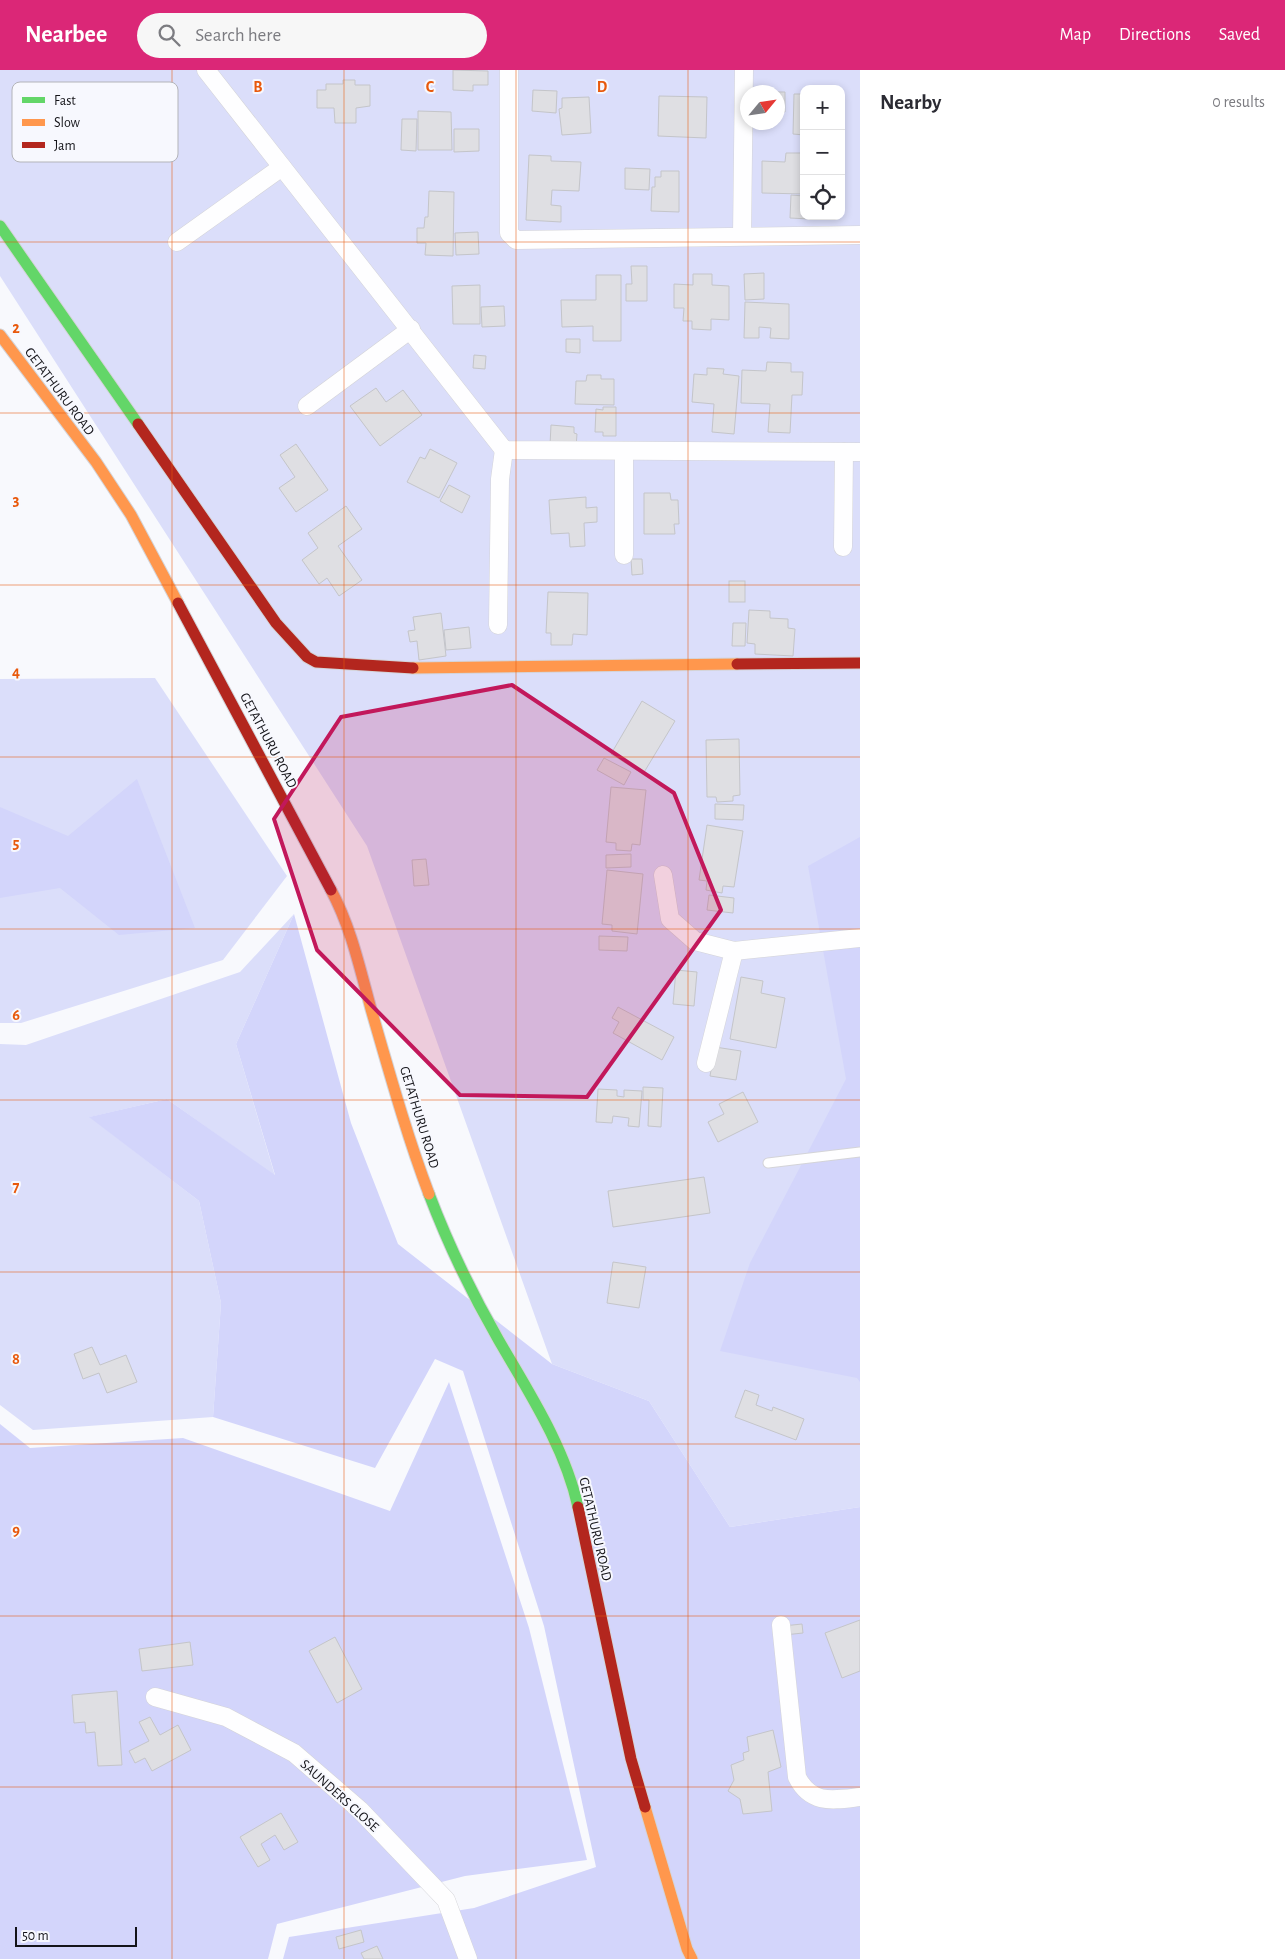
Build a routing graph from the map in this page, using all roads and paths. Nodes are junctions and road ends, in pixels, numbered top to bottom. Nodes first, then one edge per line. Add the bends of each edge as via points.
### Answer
1 (206, 70) edge
2 (509, 70) edge
3 (744, 70) edge
4 (282, 167) junction
5 (0, 226) edge
6 (860, 235) edge
7 (742, 236) junction
8 (177, 242) dead end
9 (411, 329) junction
10 (0, 335) edge
11 (307, 406) dead end
12 (504, 450) junction
13 (624, 451) junction
14 (852, 452) edge
15 (843, 547) dead end
16 (624, 556) dead end
17 (498, 625) dead end
18 (860, 663) edge
19 (663, 875) dead end
20 (860, 938) edge
21 (734, 951) junction
22 (706, 1063) dead end
23 (860, 1152) edge
24 (768, 1162) dead end
25 (781, 1625) dead end
26 (155, 1697) dead end
27 (860, 1797) edge
28 (468, 1959) edge
29 (692, 1959) edge

1 - 4 street
2 - 7 street via 509,233 516,240
3 - 7 street
4 - 8 street
4 - 9 street
5 - 18 main road via 276,623 307,657 316,662 394,668
6 - 7 street
9 - 11 street
9 - 12 street
10 - 29 main road, GETATHURU ROAD via 96,462 131,515 339,905 359,959 396,1092 429,1194 470,1288 564,1462 575,1495 632,1759
12 - 13 street
12 - 17 street via 500,479
13 - 14 street
13 - 16 street
14 - 15 street
19 - 21 street via 670,920 695,941
20 - 21 street
21 - 22 street
23 - 24 lane
25 - 27 street via 797,1777 803,1790 816,1797 835,1800
26 - 28 street, SAUNDERS CLOSE via 226,1717 294,1753 360,1810 446,1900

